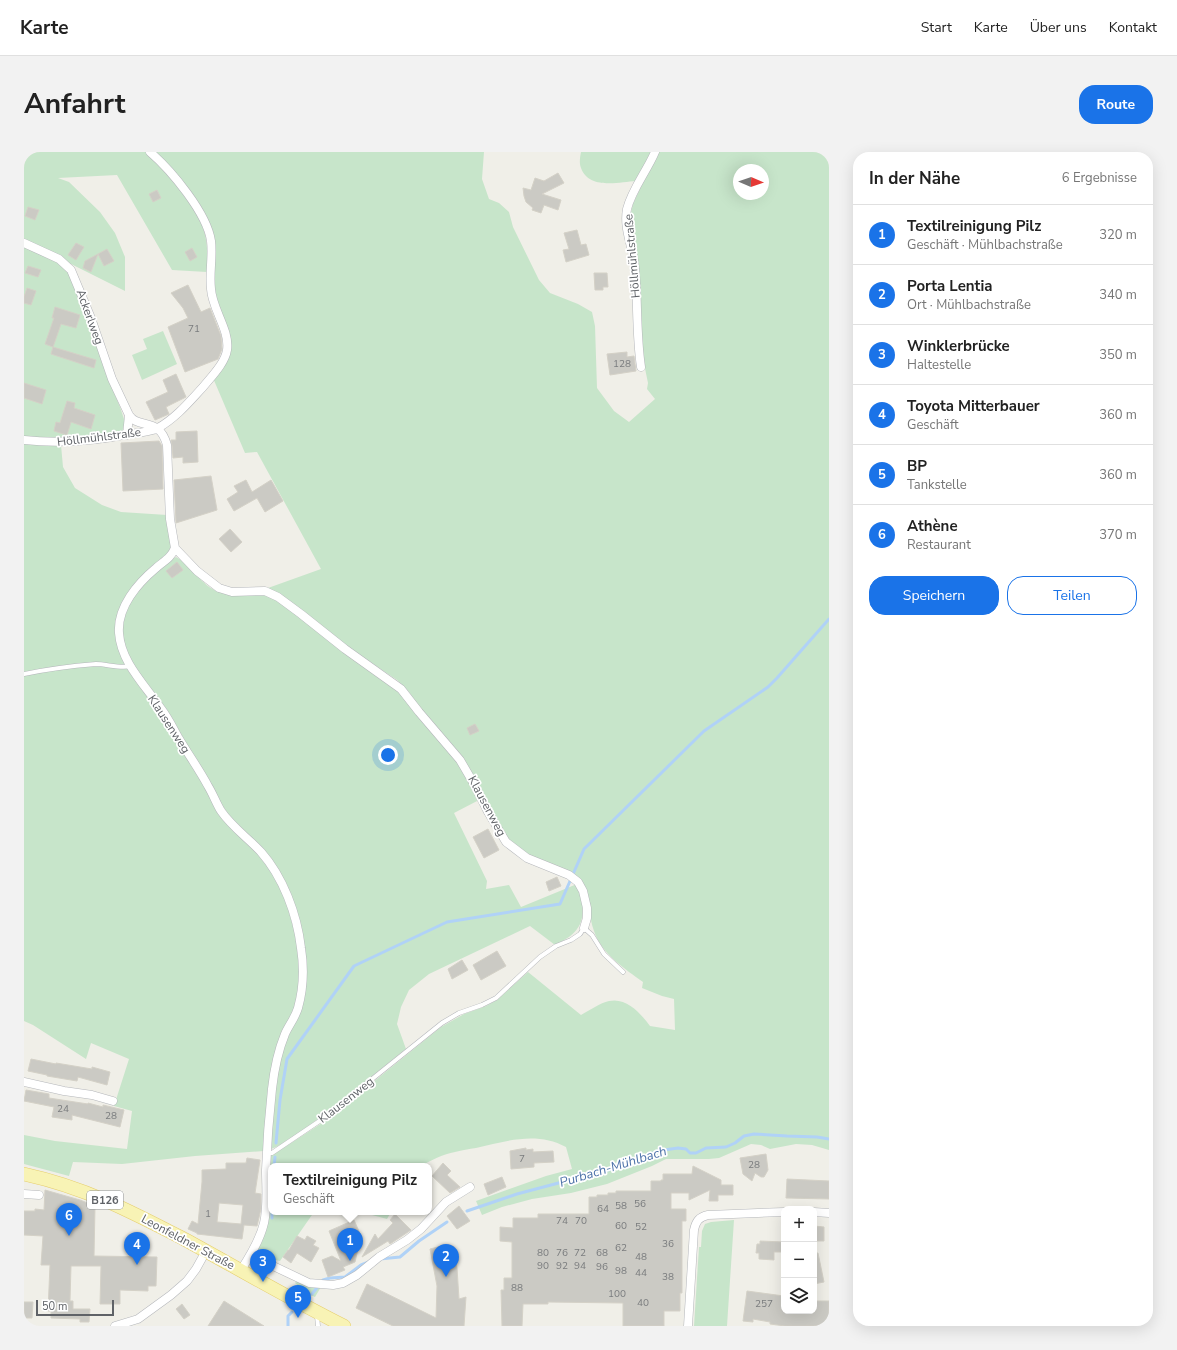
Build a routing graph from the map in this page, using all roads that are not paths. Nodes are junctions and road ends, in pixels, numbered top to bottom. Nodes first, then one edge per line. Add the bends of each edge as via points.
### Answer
1 (150, 152) edge
2 (655, 152) edge
3 (24, 243) edge
4 (641, 366) dead end
5 (129, 415) junction
6 (157, 428) junction
7 (127, 435) junction
8 (24, 440) edge
9 (175, 548) junction
10 (130, 666) junction
11 (24, 674) edge
12 (584, 928) junction
13 (623, 972) dead end
14 (24, 1082) edge
15 (113, 1101) dead end
16 (267, 1153) junction
17 (24, 1174) edge
18 (470, 1187) dead end
19 (24, 1194) edge
20 (39, 1195) dead end
21 (781, 1212) edge
22 (817, 1212) edge
23 (829, 1213) edge
24 (206, 1251) junction
25 (250, 1256) junction
26 (241, 1270) junction
27 (316, 1311) junction
28 (138, 1319) junction
29 (115, 1326) edge
30 (132, 1326) edge
31 (318, 1326) edge
32 (344, 1326) edge
33 (688, 1326) edge

1 - 6 street, Höllmühlstraße via 180,184 207,226 211,241 211,292 228,345 224,359 207,382 183,408
2 - 4 street, Höllmühlstraße via 630,202 626,216 635,269 637,344
3 - 5 street, Ackerlweg via 58,259 71,270 112,379
5 - 6 street via 133,420
5 - 7 street
6 - 7 street, Höllmühlstraße
6 - 9 street via 166,445
7 - 8 street, Höllmühlstraße via 72,442
9 - 10 street, Klausenweg via 169,559 150,573 134,591 121,615 119,637
9 - 12 street, Klausenweg via 197,571 219,588 232,592 265,591 278,597 397,685 460,760 506,842 527,858 571,876 580,885 586,900
10 - 11 lane via 82,665
10 - 16 street, Klausenweg via 165,714 226,818 270,863 297,925 302,958 301,997 282,1044 275,1070
12 - 13 lane via 592,935 604,954
12 - 16 lane, Klausenweg via 571,940 540,957 496,998 447,1020 321,1120
14 - 15 street
16 - 25 street, Klausenweg via 264,1221
17 - 24 main road, Leonfeldner Straße / B126 via 79,1190 117,1205
18 - 25 street via 446,1202 410,1238 343,1283 314,1284
19 - 20 street
21 - 33 street via 708,1215 699,1218 694,1230
22 - 23 street
24 - 26 main road, Leonfeldner Straße / B126
24 - 28 street via 187,1281
25 - 26 street, Klausenweg
26 - 27 main road, Leonfeldner Straße / B126
27 - 31 lane
27 - 32 main road, Leonfeldner Straße / B126
28 - 29 street
28 - 30 street

